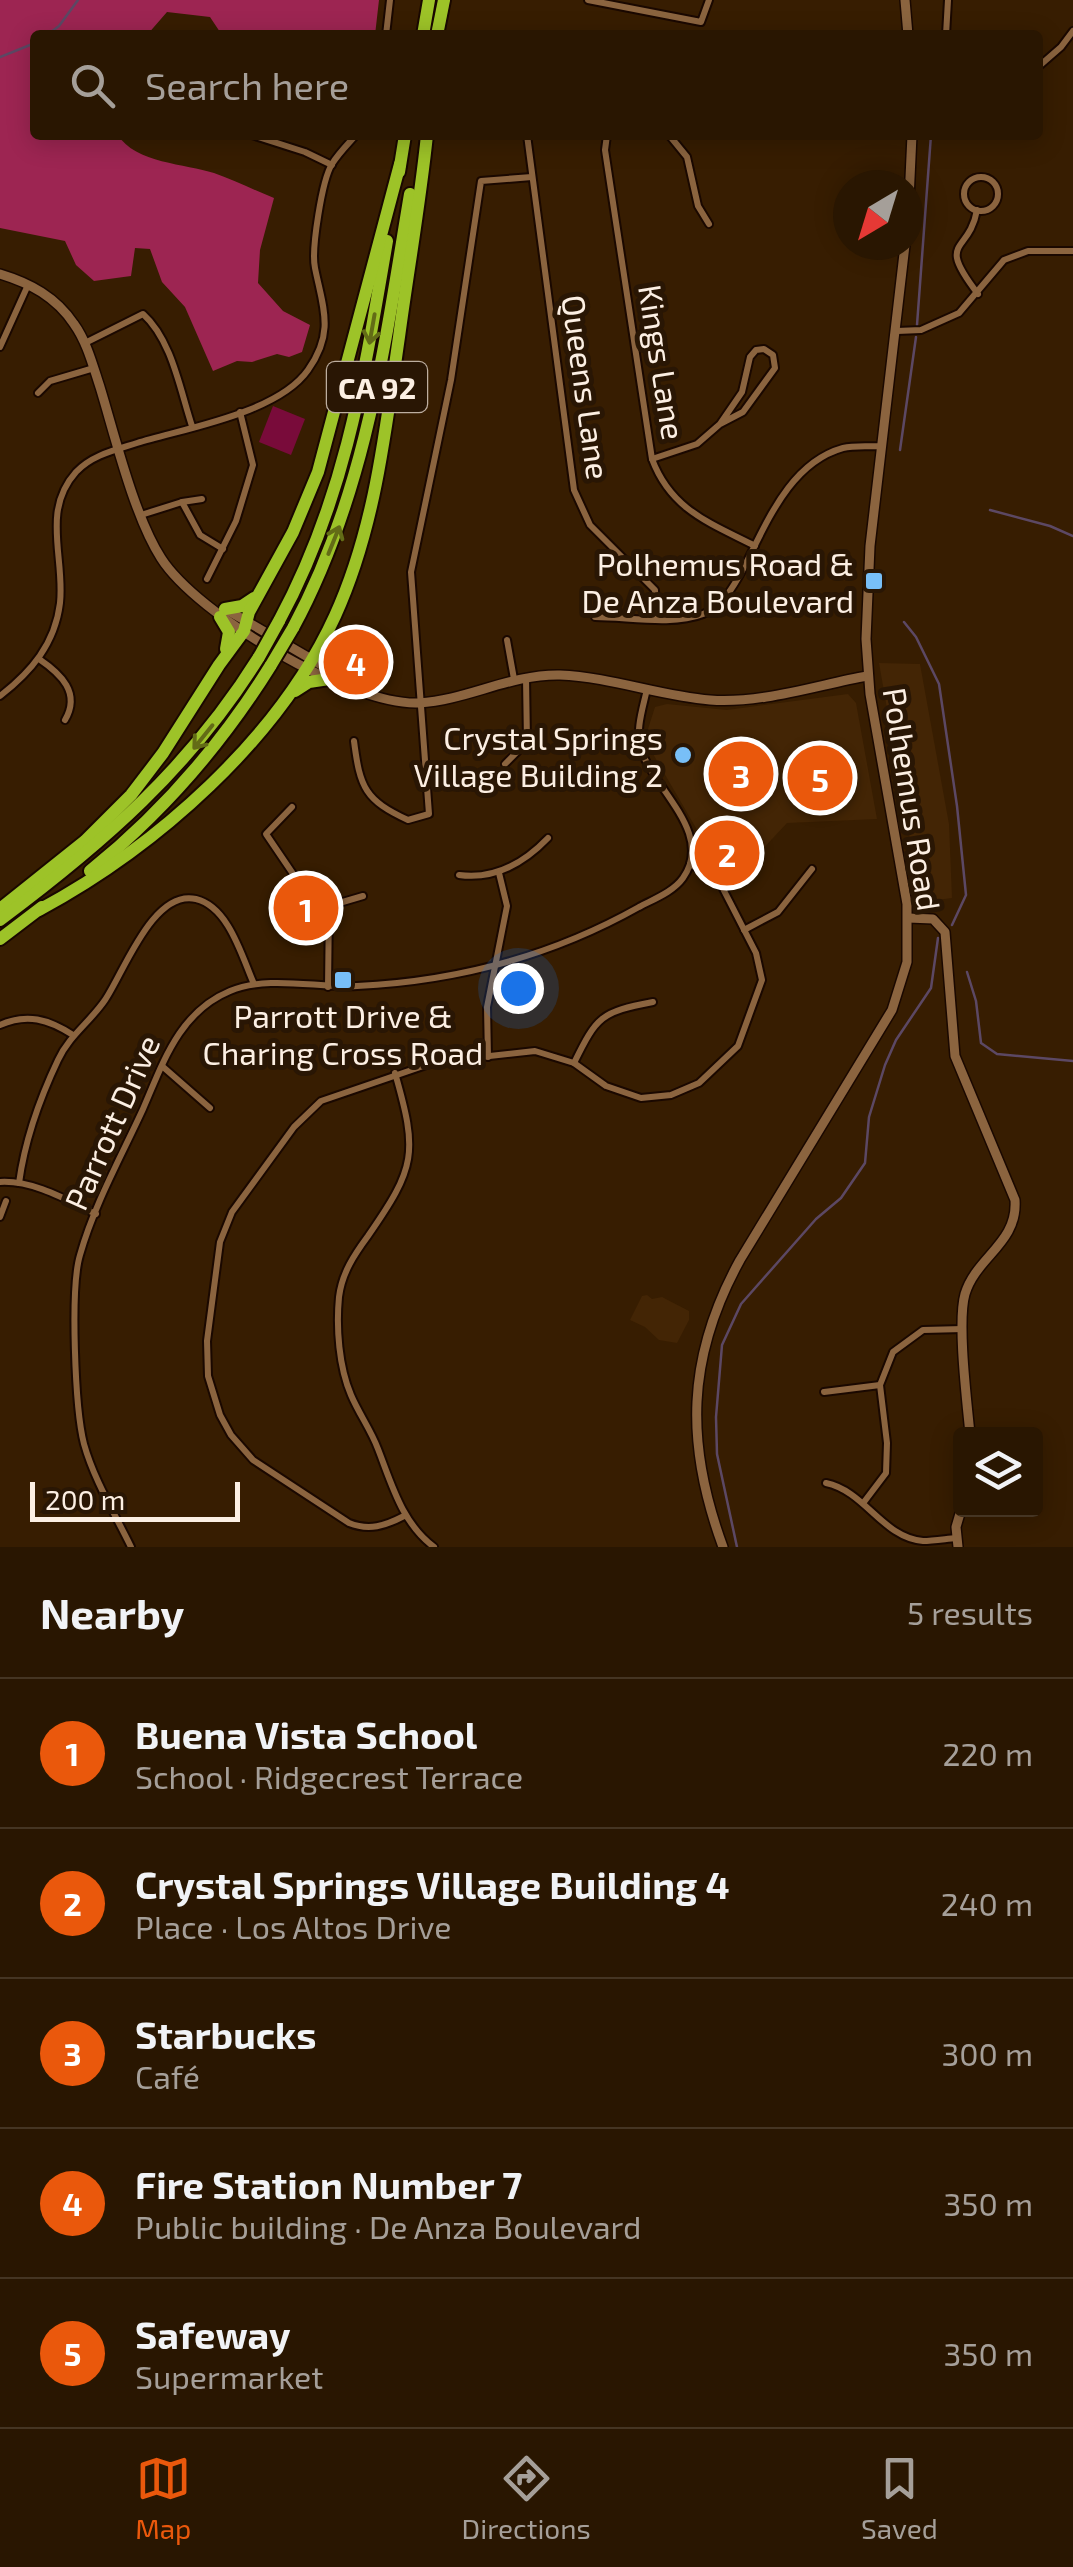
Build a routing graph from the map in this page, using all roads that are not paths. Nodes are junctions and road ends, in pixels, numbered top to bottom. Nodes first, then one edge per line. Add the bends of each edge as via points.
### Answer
1 (390, 0) edge
2 (429, 0) edge
3 (444, 0) edge
4 (588, 0) edge
5 (709, 0) edge
6 (905, 0) edge
7 (948, 0) edge
8 (387, 30) edge
9 (423, 30) edge
10 (438, 30) edge
11 (908, 30) edge
12 (946, 30) edge
13 (1073, 30) edge
14 (1043, 62) edge
15 (268, 140) edge
16 (352, 140) edge
17 (404, 140) edge
18 (422, 140) edge
19 (422, 140) edge
20 (528, 140) edge
21 (607, 140) edge
22 (674, 140) edge
23 (912, 140) edge
24 (332, 164) junction
25 (400, 164) junction
26 (910, 170) edge
27 (532, 176) junction
28 (976, 210) junction
29 (709, 224) dead end
30 (1073, 251) edge
31 (904, 260) edge
32 (0, 274) edge
33 (28, 284) junction
34 (978, 294) junction
35 (897, 331) junction
36 (85, 343) junction
37 (0, 347) edge
38 (94, 368) junction
39 (38, 393) dead end
40 (240, 412) junction
41 (720, 424) junction
42 (192, 426) junction
43 (882, 446) junction
44 (119, 448) junction
45 (652, 460) junction
46 (202, 499) dead end
47 (182, 502) junction
48 (141, 515) junction
49 (755, 546) junction
50 (223, 549) junction
51 (207, 580) dead end
52 (263, 588) junction
53 (223, 613) junction
54 (596, 616) dead end
55 (656, 618) junction
56 (333, 620) junction
57 (286, 625) junction
58 (245, 626) junction
59 (506, 640) dead end
60 (38, 660) junction
61 (265, 661) junction
62 (309, 663) junction
63 (218, 665) junction
64 (868, 676) junction
65 (526, 677) junction
66 (335, 678) junction
67 (514, 679) junction
68 (647, 689) junction
69 (0, 696) edge
70 (286, 699) junction
71 (421, 703) junction
72 (66, 720) dead end
73 (354, 741) dead end
74 (504, 764) dead end
75 (292, 807) dead end
76 (548, 838) dead end
77 (690, 864) junction
78 (812, 869) dead end
79 (498, 874) junction
80 (459, 876) dead end
81 (363, 896) dead end
82 (328, 906) junction
83 (0, 909) edge
84 (39, 910) junction
85 (908, 918) junction
86 (0, 920) edge
87 (744, 930) junction
88 (0, 939) edge
89 (498, 966) junction
90 (254, 984) junction
91 (328, 987) junction
92 (653, 1002) dead end
93 (0, 1026) edge
94 (72, 1035) junction
95 (488, 1057) junction
96 (574, 1062) junction
97 (162, 1066) junction
98 (395, 1073) junction
99 (210, 1108) dead end
100 (0, 1182) edge
101 (19, 1183) junction
102 (6, 1201) dead end
103 (96, 1214) junction
104 (0, 1217) edge
105 (963, 1329) junction
106 (880, 1385) junction
107 (824, 1392) dead end
108 (970, 1427) edge
109 (826, 1483) dead end
110 (864, 1502) junction
111 (404, 1516) junction
112 (959, 1517) edge
113 (957, 1543) edge
114 (131, 1547) edge
115 (434, 1547) edge
116 (723, 1547) edge

1 - 8 street
2 - 9 highway
3 - 10 highway
4 - 5 street via 701,22
6 - 11 street
7 - 12 street
13 - 14 street
15 - 24 street
16 - 24 street
17 - 25 highway, CA 92
18 - 56 highway via 377,484
57 -> 19 highway, CA 92 via 338,530 365,443
20 - 27 street, Queens Lane
21 - 45 street, Kings Lane
22 - 29 street via 687,157
23 - 26 street
24 - 40 street via 314,253 326,309 319,350 291,388
25 - 52 highway via 318,472
25 -> 57 highway, CA 92 via 349,448
27 - 55 street, Queens Lane via 574,490 590,525 655,590
27 - 71 street via 481,181 442,430 411,572
28 - 28 street via 995,203 997,189 989,180 966,185 964,200
28 - 34 street via 956,254
30 - 34 street via 1028,251 1004,260
31 - 35 street, Polhemus Road
32 - 33 street
33 - 36 street via 64,311
33 - 37 street
34 - 35 street via 950,319
35 - 43 street, Polhemus Road
36 - 38 street
36 - 42 street via 143,314 168,352
38 - 39 street via 50,381
38 - 44 street
40 - 42 street
40 - 50 street via 253,464
41 - 41 street via 743,412 775,368 773,355 764,349 750,357 742,392
41 - 45 street via 697,444
42 - 44 street
43 - 49 street via 844,448 815,462 777,504
43 - 64 street, Polhemus Road via 867,583
44 - 48 street
44 - 60 street via 84,465 61,496 60,604
45 - 49 street, Kings Lane via 675,500
46 - 47 street
47 - 48 street
47 - 50 street via 200,535
48 - 53 street via 167,567
49 - 55 street via 723,600 706,613
50 - 51 street
52 - 53 highway via 244,606
52 - 58 highway
53 - 58 street
53 - 63 highway via 229,636
54 - 55 street
56 - 62 highway
56 - 66 highway via 325,655
57 - 61 highway, CA 92, bridge
58 - 62 street
58 - 63 highway
59 - 67 street
60 - 69 street
60 - 72 street via 70,689
61 - 84 highway, CA 92 via 225,732 166,802
61 -> 86 highway, CA 92 via 153,794
62 - 66 street
62 - 70 highway
63 - 83 highway via 131,794
64 - 68 street via 734,700
64 - 85 street, Polhemus Road
65 - 67 street
65 - 68 street via 570,676
65 - 74 street via 526,742
66 - 70 highway via 310,682
66 - 71 street via 382,700
67 - 71 street
68 - 77 street via 640,746 688,831
70 - 84 highway via 164,824
71 - 73 street via 429,814 408,820 378,806 358,776
75 - 82 street via 266,834 306,893
76 - 79 street
77 - 87 street via 718,879
77 - 89 street, Parrott Drive via 674,887 622,917
78 - 87 street via 778,912
79 - 80 street
79 - 89 street via 507,906
81 - 82 street
82 - 91 street
84 - 88 highway, CA 92
85 - 105 street via 933,920 944,932 954,1056 1015,1200 1007,1237 968,1285
85 - 116 street, Polhemus Road via 907,962 892,1010 740,1260 708,1334 696,1441
87 - 96 street via 762,980 738,1046 699,1083 641,1098 606,1086
89 - 91 street, Parrott Drive via 436,979
89 - 95 street via 487,1007
90 - 91 street, Parrott Drive
90 - 94 street via 217,912 196,899 172,901 150,921 106,999
90 - 97 street, Parrott Drive via 197,1011
92 - 96 street via 592,1024
93 - 94 street via 38,1018
94 - 101 street via 28,1131
95 - 96 street via 535,1051
95 - 98 street
97 - 99 street
97 - 103 street, Parrott Drive
98 - 111 street via 411,1130 409,1160 398,1191 350,1262 340,1294 339,1342 350,1393
98 - 111 street via 336,1093 310,1110 239,1200 220,1242 206,1359 220,1415 242,1449 270,1474 362,1528
100 - 101 street
101 - 103 street
102 - 104 street
103 - 114 street, Parrott Drive via 76,1282 80,1426
105 - 106 street via 923,1330 894,1352
105 - 108 street
106 - 107 street
106 - 110 street via 886,1473
109 - 110 street
110 - 113 street via 892,1530 920,1541
111 - 115 street
112 - 113 street

